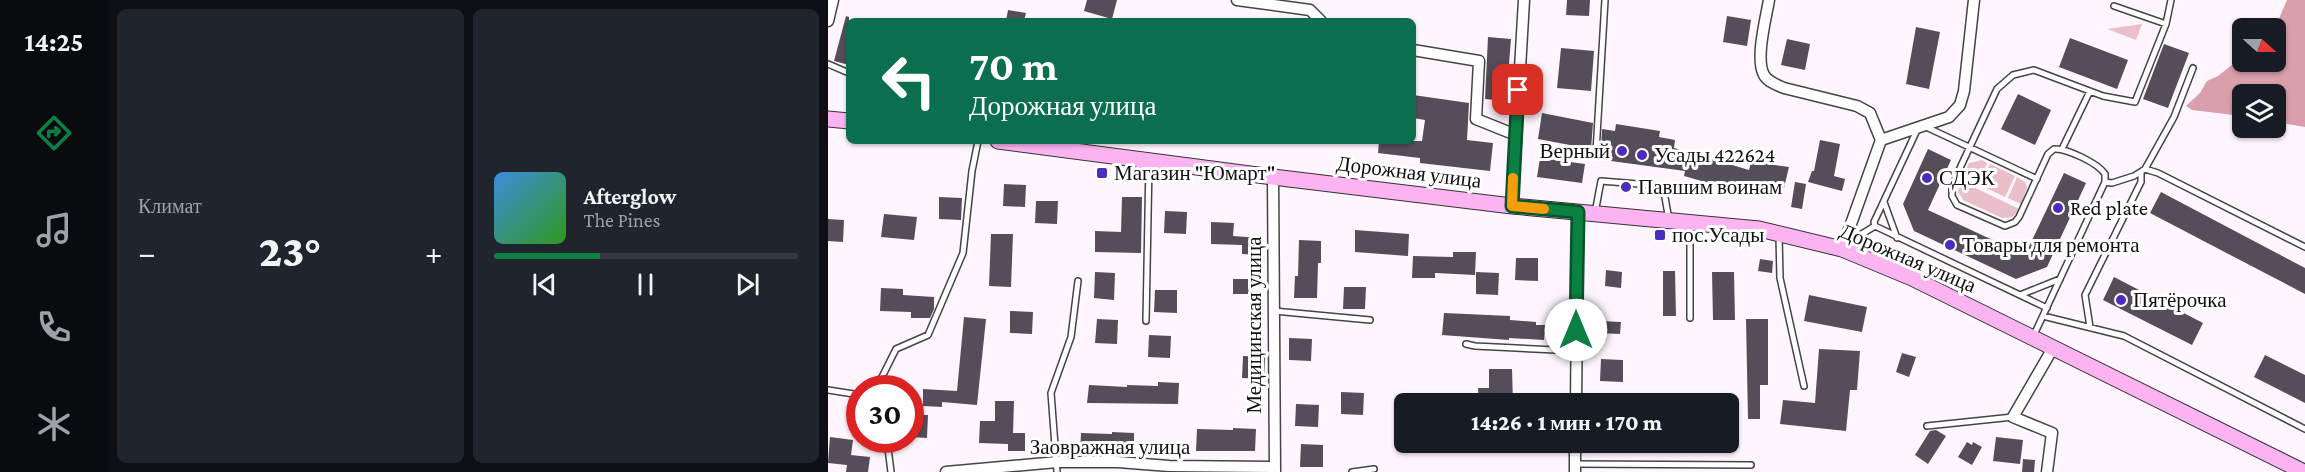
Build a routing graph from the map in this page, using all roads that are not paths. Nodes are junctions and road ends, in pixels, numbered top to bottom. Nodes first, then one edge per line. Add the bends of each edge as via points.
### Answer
1 (834, 0) edge
2 (1237, 0) edge
3 (1524, 0) edge
4 (1605, 0) edge
5 (1768, 0) edge
6 (1974, 0) edge
7 (2171, 0) edge
8 (2114, 6) dead end
9 (1319, 18) edge
10 (828, 21) edge
11 (2166, 24) junction
12 (1416, 50) edge
13 (828, 64) edge
14 (2193, 68) dead end
15 (846, 72) edge
16 (2090, 91) junction
17 (828, 119) edge
18 (846, 121) edge
19 (1921, 127) junction
20 (1516, 135) junction
21 (1881, 140) junction
22 (977, 144) edge
23 (1022, 144) edge
24 (1970, 147) junction
25 (2062, 149) junction
26 (1596, 152) dead end
27 (1149, 160) junction
28 (2143, 170) junction
29 (1273, 177) junction
30 (2037, 179) junction
31 (2105, 182) junction
32 (1884, 202) junction
33 (1512, 206) junction
34 (1578, 212) junction
35 (1595, 214) junction
36 (1670, 221) junction
37 (1690, 223) junction
38 (1875, 226) junction
39 (1779, 234) junction
40 (1897, 238) junction
41 (1843, 247) junction
42 (2305, 247) edge
43 (2060, 279) junction
44 (1078, 281) dead end
45 (2020, 295) junction
46 (2046, 308) junction
47 (1274, 311) junction
48 (2043, 316) junction
49 (1690, 318) dead end
50 (1370, 320) dead end
51 (1146, 321) dead end
52 (2090, 327) junction
53 (2032, 338) junction
54 (1466, 344) dead end
55 (2053, 348) junction
56 (1576, 351) junction
57 (885, 375) edge
58 (1803, 386) dead end
59 (828, 390) edge
60 (846, 393) edge
61 (1576, 393) edge
62 (2013, 417) junction
63 (1927, 426) dead end
64 (2305, 429) edge
65 (889, 453) edge
66 (1751, 465) dead end
67 (1057, 467) edge
68 (1575, 468) edge
69 (1374, 469) dead end
70 (1278, 470) edge
71 (968, 471) edge
72 (891, 472) edge
73 (946, 472) edge
74 (1352, 472) edge
75 (2047, 472) edge
76 (2304, 472) edge

1 - 10 street
2 - 9 street via 1310,10
3 - 20 street
4 - 26 lane
5 - 21 street via 1761,59 1764,75 1784,88 1864,109 1870,113
6 - 19 street via 1960,105 1948,117
7 - 11 lane
8 - 11 lane
11 - 16 lane via 2135,102
12 - 20 street via 1479,61 1476,119
13 - 15 lane
14 - 28 lane via 2174,117
16 - 24 lane via 2034,70 2013,75 1997,89
16 - 25 lane
17 - 18 street
19 - 21 street
19 - 24 lane
19 - 32 lane
20 - 33 street
21 - 41 street
22 - 57 lane via 963,253 928,335 896,349
23 - 27 street, Дорожная улица
24 - 30 lane
24 - 30 lane via 1952,185 1957,206 1998,225 2010,225 2019,217
25 - 30 lane via 2048,154
25 - 31 lane via 2100,168
27 - 29 street, Дорожная улица
27 - 51 lane
28 - 31 lane via 2112,183
28 - 42 lane via 2158,173
28 - 52 lane via 2141,182 2085,295
29 - 33 street, Дорожная улица
29 - 47 street, Медицинская улица
31 - 43 lane
32 - 38 lane
32 - 40 lane
33 - 34 street, Дорожная улица
34 - 35 street, Дорожная улица
34 - 56 street
35 - 36 street, Дорожная улица
35 - 36 lane via 1601,181 1652,185 1662,186
36 - 37 street, Дорожная улица
37 - 39 street, Дорожная улица
37 - 49 lane
38 - 40 lane
38 - 41 lane
39 - 41 street, Дорожная улица
39 - 58 lane via 1780,278
40 - 45 lane
41 - 53 street, Дорожная улица
43 - 45 lane
43 - 46 lane
44 - 67 lane via 1071,337 1051,393
45 - 46 lane
46 - 48 lane
47 - 50 lane
47 - 70 street, Медицинская улица
48 - 52 lane
48 - 53 lane
52 - 64 lane via 2124,336
53 - 55 street, Дорожная улица
54 - 56 lane
55 - 62 street
55 - 76 street, Дорожная улица
56 - 61 street
59 - 60 lane
62 - 63 lane
62 - 75 street via 2052,433
65 - 72 lane
66 - 68 lane
67 - 70 street, Заовражная улица via 1118,462
67 - 71 street, Заовражная улица
69 - 74 lane
71 - 73 street, Заовражная улица

